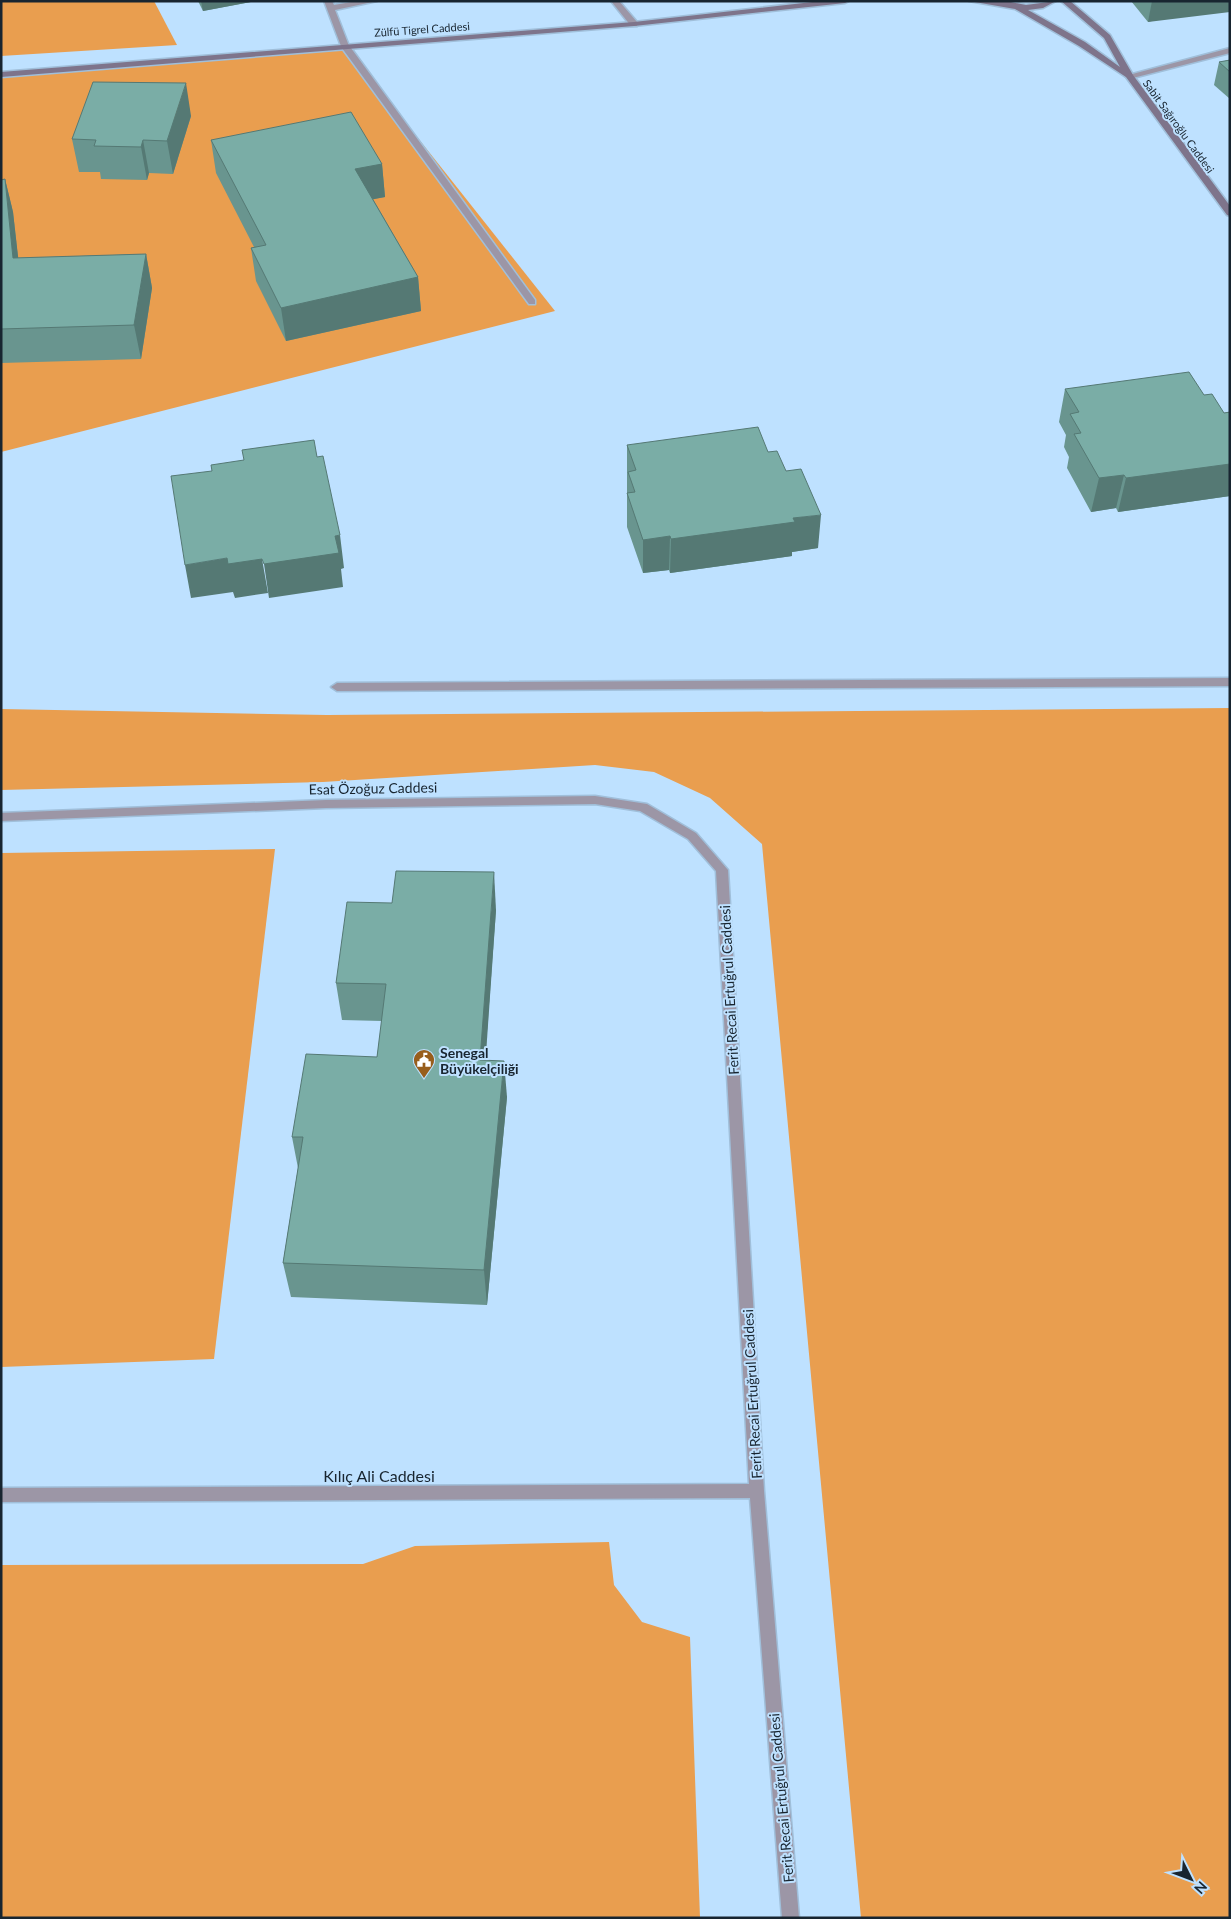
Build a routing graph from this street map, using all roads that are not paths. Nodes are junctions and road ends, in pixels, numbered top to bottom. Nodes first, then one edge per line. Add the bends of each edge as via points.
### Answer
1 (373, 1) edge
2 (615, 1) edge
3 (845, 1) edge
4 (973, 1) edge
5 (1052, 1) edge
6 (1064, 1) edge
7 (1001, 2) edge
8 (330, 4) edge
9 (1016, 6) junction
10 (634, 24) junction
11 (345, 46) junction
12 (1230, 50) edge
13 (1, 75) edge
14 (1129, 76) junction
15 (1230, 213) edge
16 (532, 302) dead end
17 (1230, 682) edge
18 (337, 687) dead end
19 (1, 817) edge
20 (722, 870) joint
21 (757, 1490) junction
22 (1, 1495) edge
23 (791, 1918) edge

1 - 8 street
2 - 10 street
3 - 10 main road, Zülfü Tigrel Caddesi
4 - 7 main road
5 - 9 main road via 1034,7
6 - 14 main road, Sabit Sağıroğlu Caddesi via 1107,36
7 - 9 main road
8 - 11 street
9 - 14 main road, Sabit Sağıroğlu Caddesi
10 - 11 main road, Zülfü Tigrel Caddesi
11 - 13 main road, Zülfü Tigrel Caddesi
11 - 16 street
12 - 14 street
14 - 15 main road, Sabit Sağıroğlu Caddesi
17 - 18 street
19 - 20 street, Esat Özoğuz Caddesi via 326,804 595,800 643,808 692,836
20 - 21 street, Ferit Recai Ertuğrul Caddesi
21 - 22 street, Kılıç Ali Caddesi
21 - 23 street, Ferit Recai Ertuğrul Caddesi

